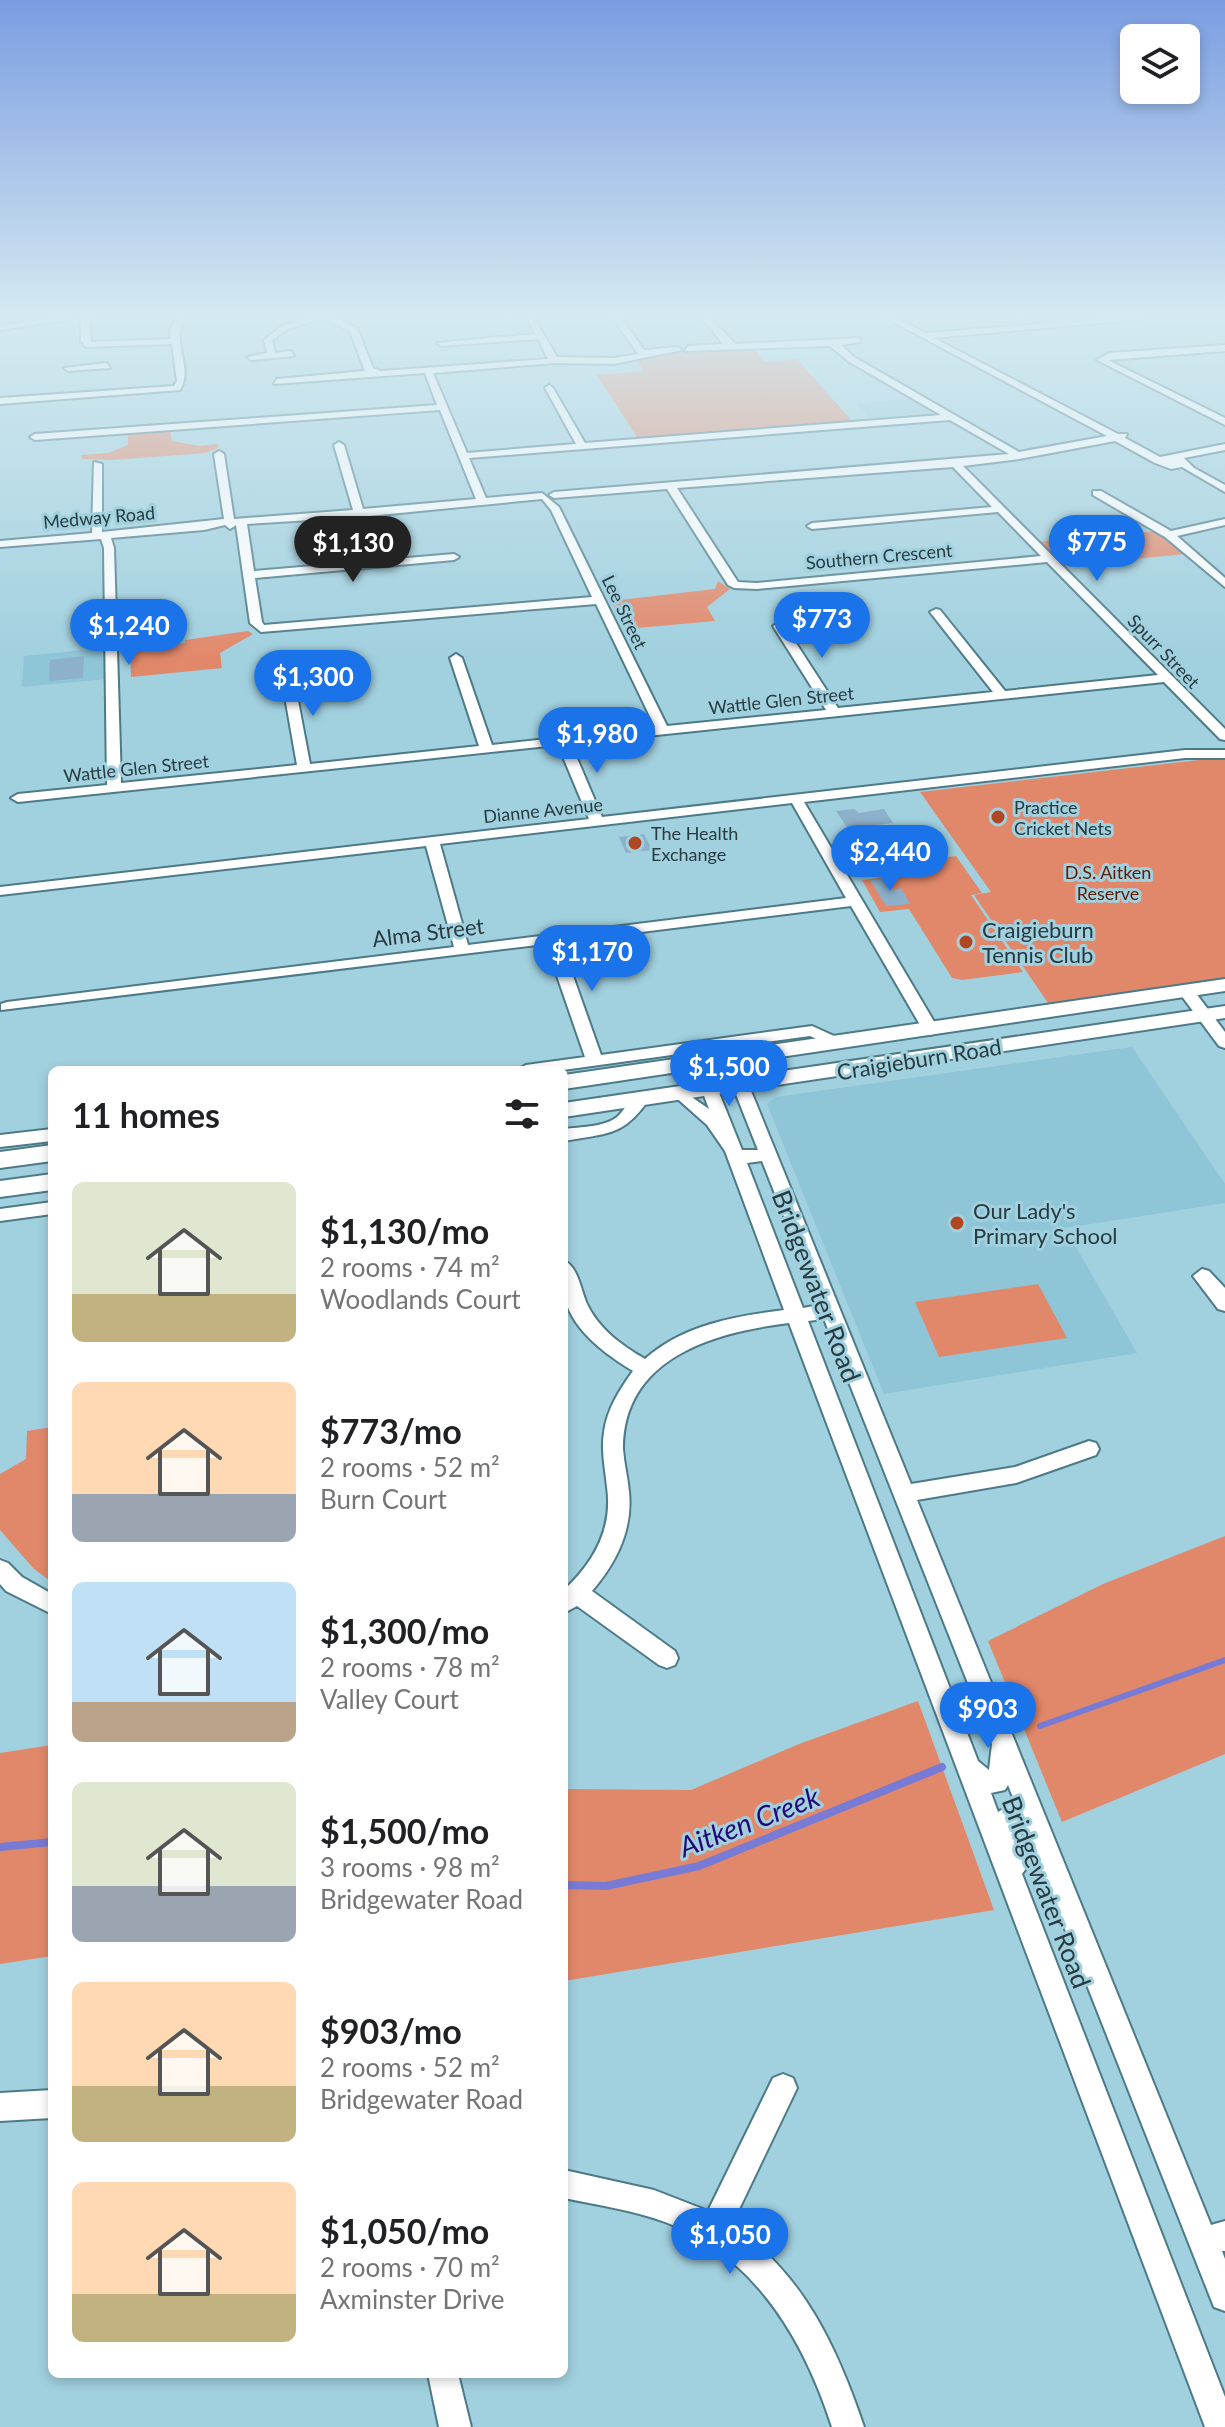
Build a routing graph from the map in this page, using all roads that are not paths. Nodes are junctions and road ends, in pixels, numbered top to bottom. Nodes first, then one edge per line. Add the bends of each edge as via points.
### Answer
1 (113, 431) edge
2 (453, 431) edge
3 (573, 431) edge
4 (776, 431) edge
5 (976, 431) edge
6 (1109, 431) edge
7 (35, 437) dead end
8 (1120, 437) junction
9 (339, 445) dead end
10 (582, 447) junction
11 (1219, 451) edge
12 (219, 454) dead end
13 (464, 456) junction
14 (1019, 456) junction
15 (1168, 460) junction
16 (97, 464) dead end
17 (956, 464) junction
18 (1183, 464) junction
19 (671, 487) junction
20 (1225, 489) edge
21 (1097, 493) dead end
22 (1225, 496) edge
23 (550, 500) junction
24 (483, 503) junction
25 (1001, 509) junction
26 (359, 514) junction
27 (1225, 522) edge
28 (235, 524) junction
29 (812, 526) dead end
30 (1169, 535) junction
31 (106, 538) junction
32 (2, 543) edge
33 (454, 557) dead end
34 (1048, 559) junction
35 (249, 575) junction
36 (1225, 584) edge
37 (600, 600) junction
38 (936, 612) dead end
39 (779, 626) dead end
40 (456, 658) dead end
41 (287, 674) dead end
42 (1165, 678) junction
43 (1002, 695) junction
44 (834, 712) junction
45 (663, 730) junction
46 (563, 741) junction
47 (1224, 746) edge
48 (487, 749) junction
49 (304, 768) junction
50 (114, 788) junction
51 (18, 798) dead end
52 (796, 799) junction
53 (597, 822) junction
54 (432, 841) junction
55 (0, 891) edge
56 (856, 901) junction
57 (552, 939) junction
58 (462, 950) junction
59 (1225, 985) edge
60 (1186, 991) junction
61 (7, 1007) dead end
62 (1212, 1023) edge
63 (931, 1030) junction
64 (837, 1043) junction
65 (730, 1059) junction
66 (595, 1061) junction
67 (700, 1064) junction
68 (557, 1066) edge
69 (568, 1081) edge
70 (741, 1085) junction
71 (711, 1090) junction
72 (680, 1094) junction
73 (641, 1099) junction
74 (568, 1109) edge
75 (568, 1134) edge
76 (48, 1135) edge
77 (0, 1141) edge
78 (48, 1154) edge
79 (767, 1155) junction
80 (738, 1158) junction
81 (0, 1160) edge
82 (48, 1183) edge
83 (0, 1189) edge
84 (48, 1209) edge
85 (0, 1215) edge
86 (1202, 1276) dead end
87 (568, 1281) edge
88 (1223, 1296) edge
89 (829, 1311) junction
90 (798, 1316) junction
91 (645, 1369) junction
92 (1089, 1449) dead end
93 (903, 1494) junction
94 (0, 1569) edge
95 (571, 1599) edge
96 (48, 1603) edge
97 (667, 1658) dead end
98 (998, 1732) junction
99 (967, 1762) junction
100 (1038, 1831) junction
101 (1029, 1925) junction
102 (783, 2088) dead end
103 (48, 2104) edge
104 (0, 2107) edge
105 (568, 2185) edge
106 (714, 2230) junction
107 (1214, 2239) edge
108 (1225, 2296) edge
109 (444, 2378) edge
110 (455, 2427) edge
111 (848, 2427) edge
112 (1221, 2427) edge

1 - 7 street
2 - 13 street
3 - 10 street
4 - 10 street
5 - 14 street
6 - 8 street
8 - 14 street, Medway Road
8 - 15 street
9 - 26 street
10 - 13 street
11 - 15 street
11 - 18 street
12 - 28 street
13 - 24 street
14 - 17 street, Medway Road
15 - 18 street
15 - 22 street
16 - 31 street
17 - 19 street, Medway Road
17 - 25 street, Spurr Street
18 - 20 street
19 - 23 street, Medway Road
19 - 34 street, Southern Crescent via 734,585
21 - 30 street
23 - 24 street, Medway Road
23 - 37 street, Lee Street
24 - 26 street, Medway Road
25 - 29 street
25 - 34 street, Spurr Street
26 - 28 street, Medway Road
27 - 30 street
28 - 31 street, Medway Road
28 - 35 street
30 - 36 street
31 - 32 street, Medway Road
31 - 50 street
33 - 35 street
34 - 42 street, Spurr Street
35 - 37 street via 256,623 265,630
37 - 45 street, Lee Street
38 - 43 street
39 - 44 street
40 - 48 street
41 - 49 street
42 - 43 street, Wattle Glen Street
42 - 47 street, Spurr Street via 1213,727
43 - 44 street, Wattle Glen Street
44 - 45 street, Wattle Glen Street
45 - 46 street, Wattle Glen Street
46 - 48 street, Wattle Glen Street
46 - 53 street
47 - 52 street, Dianne Avenue
48 - 49 street, Wattle Glen Street
49 - 50 street, Wattle Glen Street
50 - 51 street, Wattle Glen Street
52 - 53 street, Dianne Avenue
52 - 56 street
53 - 54 street, Dianne Avenue
54 - 55 street, Dianne Avenue
54 - 58 street
56 - 57 street, Alma Street
56 - 63 street
57 - 58 street, Alma Street
57 - 66 street
58 - 61 street, Alma Street
59 - 60 main road, Craigieburn Road
60 - 62 street
60 - 63 main road, Craigieburn Road
62 - 70 main road, Craigieburn Road
63 - 64 main road, Craigieburn Road
64 - 65 main road, Craigieburn Road
64 - 66 street, Craigieburn Road via 812,1031
65 - 67 main road, Craigieburn Road
65 - 70 street, Bridgewater Road
66 - 68 street, Craigieburn Road
67 - 69 main road, Craigieburn Road
67 - 71 street, Bridgewater Road
70 - 71 main road, Craigieburn Road
70 - 79 street, Bridgewater Road
71 - 72 main road, Craigieburn Road
71 - 80 street, Bridgewater Road
72 - 73 main road, Craigieburn Road
72 - 80 street via 713,1121
73 - 74 main road, Craigieburn Road
73 - 75 street via 612,1127
76 - 77 street
78 - 81 main road
79 - 80 street
79 - 89 street, Bridgewater Road
80 - 90 street, Bridgewater Road
82 - 83 main road
84 - 85 street
86 - 88 street
87 - 91 street via 591,1330
89 - 90 street
89 - 93 street, Bridgewater Road
90 - 91 street via 709,1331
90 - 99 street, Bridgewater Road
91 - 95 street via 621,1405 614,1434 620,1501 614,1537 605,1559
92 - 93 street via 1016,1475
93 - 98 street, Bridgewater Road
94 - 96 street via 20,1589
95 - 97 street
98 - 99 street via 1002,1763 996,1782 985,1782
98 - 100 street, Bridgewater Road
99 - 101 street, Bridgewater Road
100 - 101 street via 1020,1816 1008,1817
100 - 107 street, Bridgewater Road
101 - 112 street, Bridgewater Road
102 - 106 street
103 - 104 street
105 - 106 street via 668,2209
106 - 111 street via 777,2285 803,2320 824,2357
107 - 108 street, Bridgewater Road
109 - 110 street

